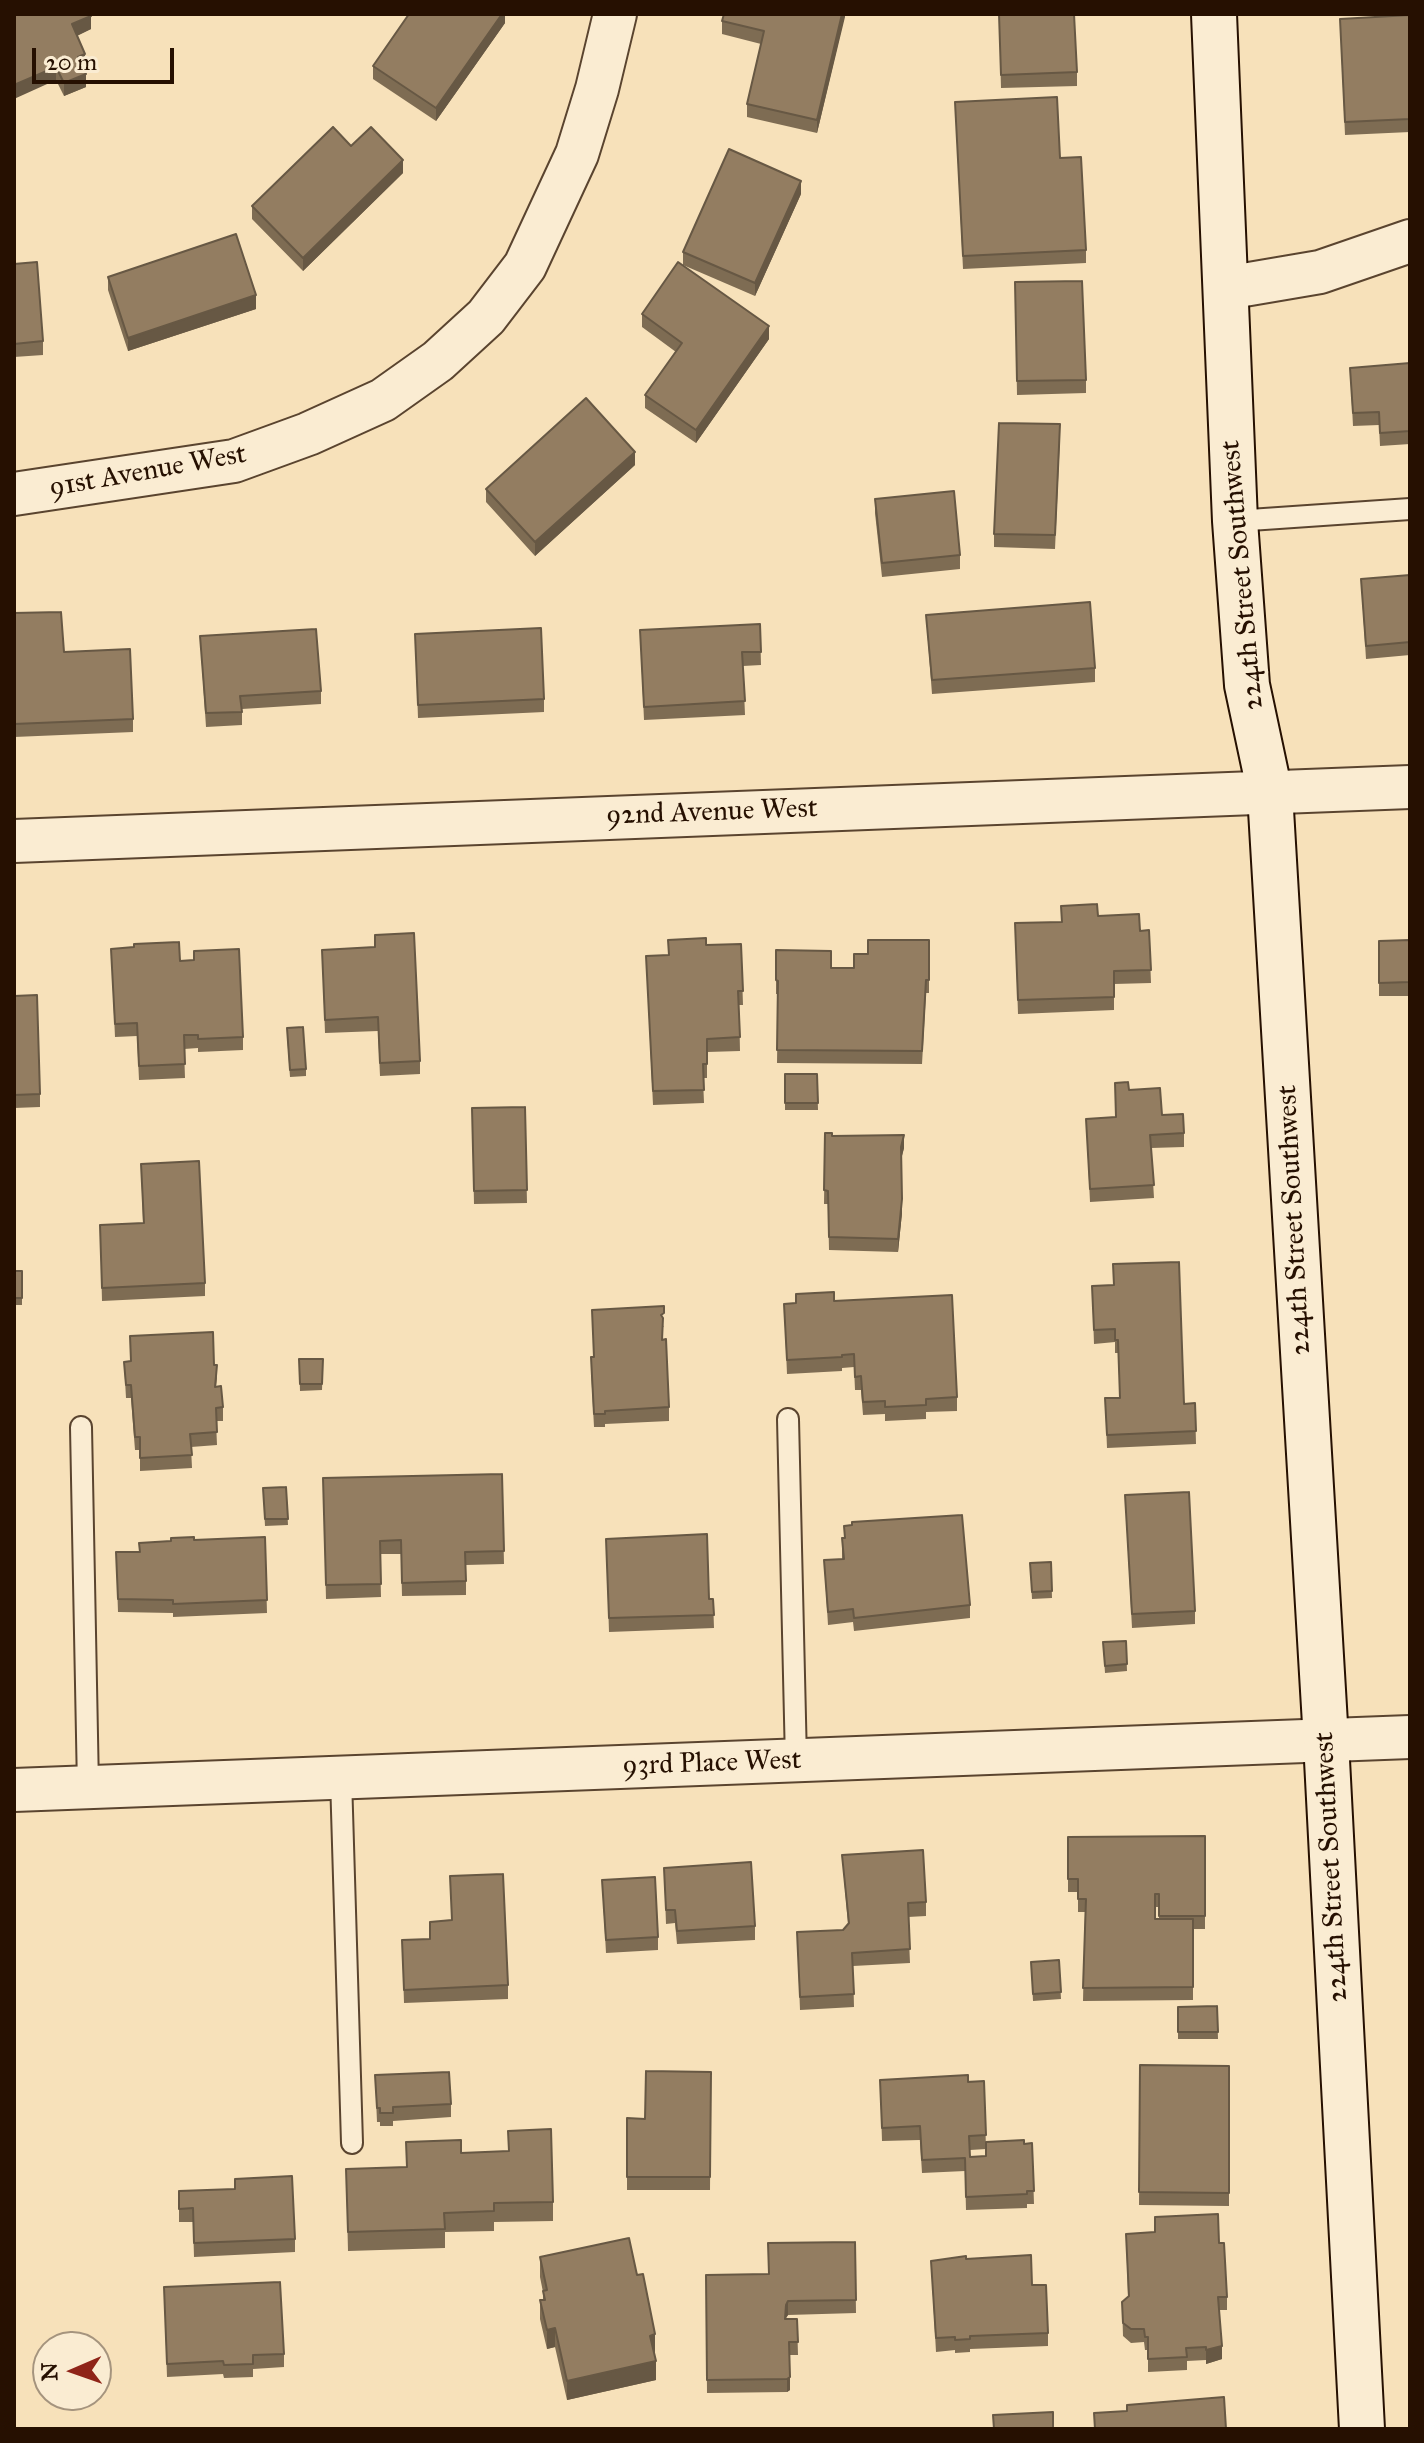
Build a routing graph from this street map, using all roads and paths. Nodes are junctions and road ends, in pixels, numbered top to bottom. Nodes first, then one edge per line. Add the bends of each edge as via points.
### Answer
1 (615, 14) edge
2 (1214, 14) edge
3 (1410, 241) edge
4 (1226, 288) junction
5 (14, 494) edge
6 (1410, 509) edge
7 (1235, 521) junction
8 (1410, 787) edge
9 (1270, 793) junction
10 (14, 841) edge
11 (788, 1419) dead end
12 (81, 1427) dead end
13 (1410, 1737) edge
14 (1326, 1741) junction
15 (796, 1761) junction
16 (341, 1778) junction
17 (88, 1787) junction
18 (14, 1790) edge
19 (352, 2143) dead end
20 (1362, 2429) edge

1 - 5 street, 91st Avenue West via 577,154 525,266 486,317 438,361 383,400 234,461
2 - 4 street, 224th Street Southwest
3 - 4 street via 1320,272
4 - 7 street, 224th Street Southwest
6 - 7 lane
7 - 9 street, 224th Street Southwest via 1247,685
8 - 9 street, 92nd Avenue West
9 - 10 street, 92nd Avenue West
9 - 14 street, 224th Street Southwest
11 - 15 lane
12 - 17 lane
13 - 14 street, 93rd Place West
14 - 15 street, 93rd Place West
14 - 20 street, 224th Street Southwest
15 - 16 street, 93rd Place West
16 - 17 street, 93rd Place West
16 - 19 lane
17 - 18 street, 93rd Place West

